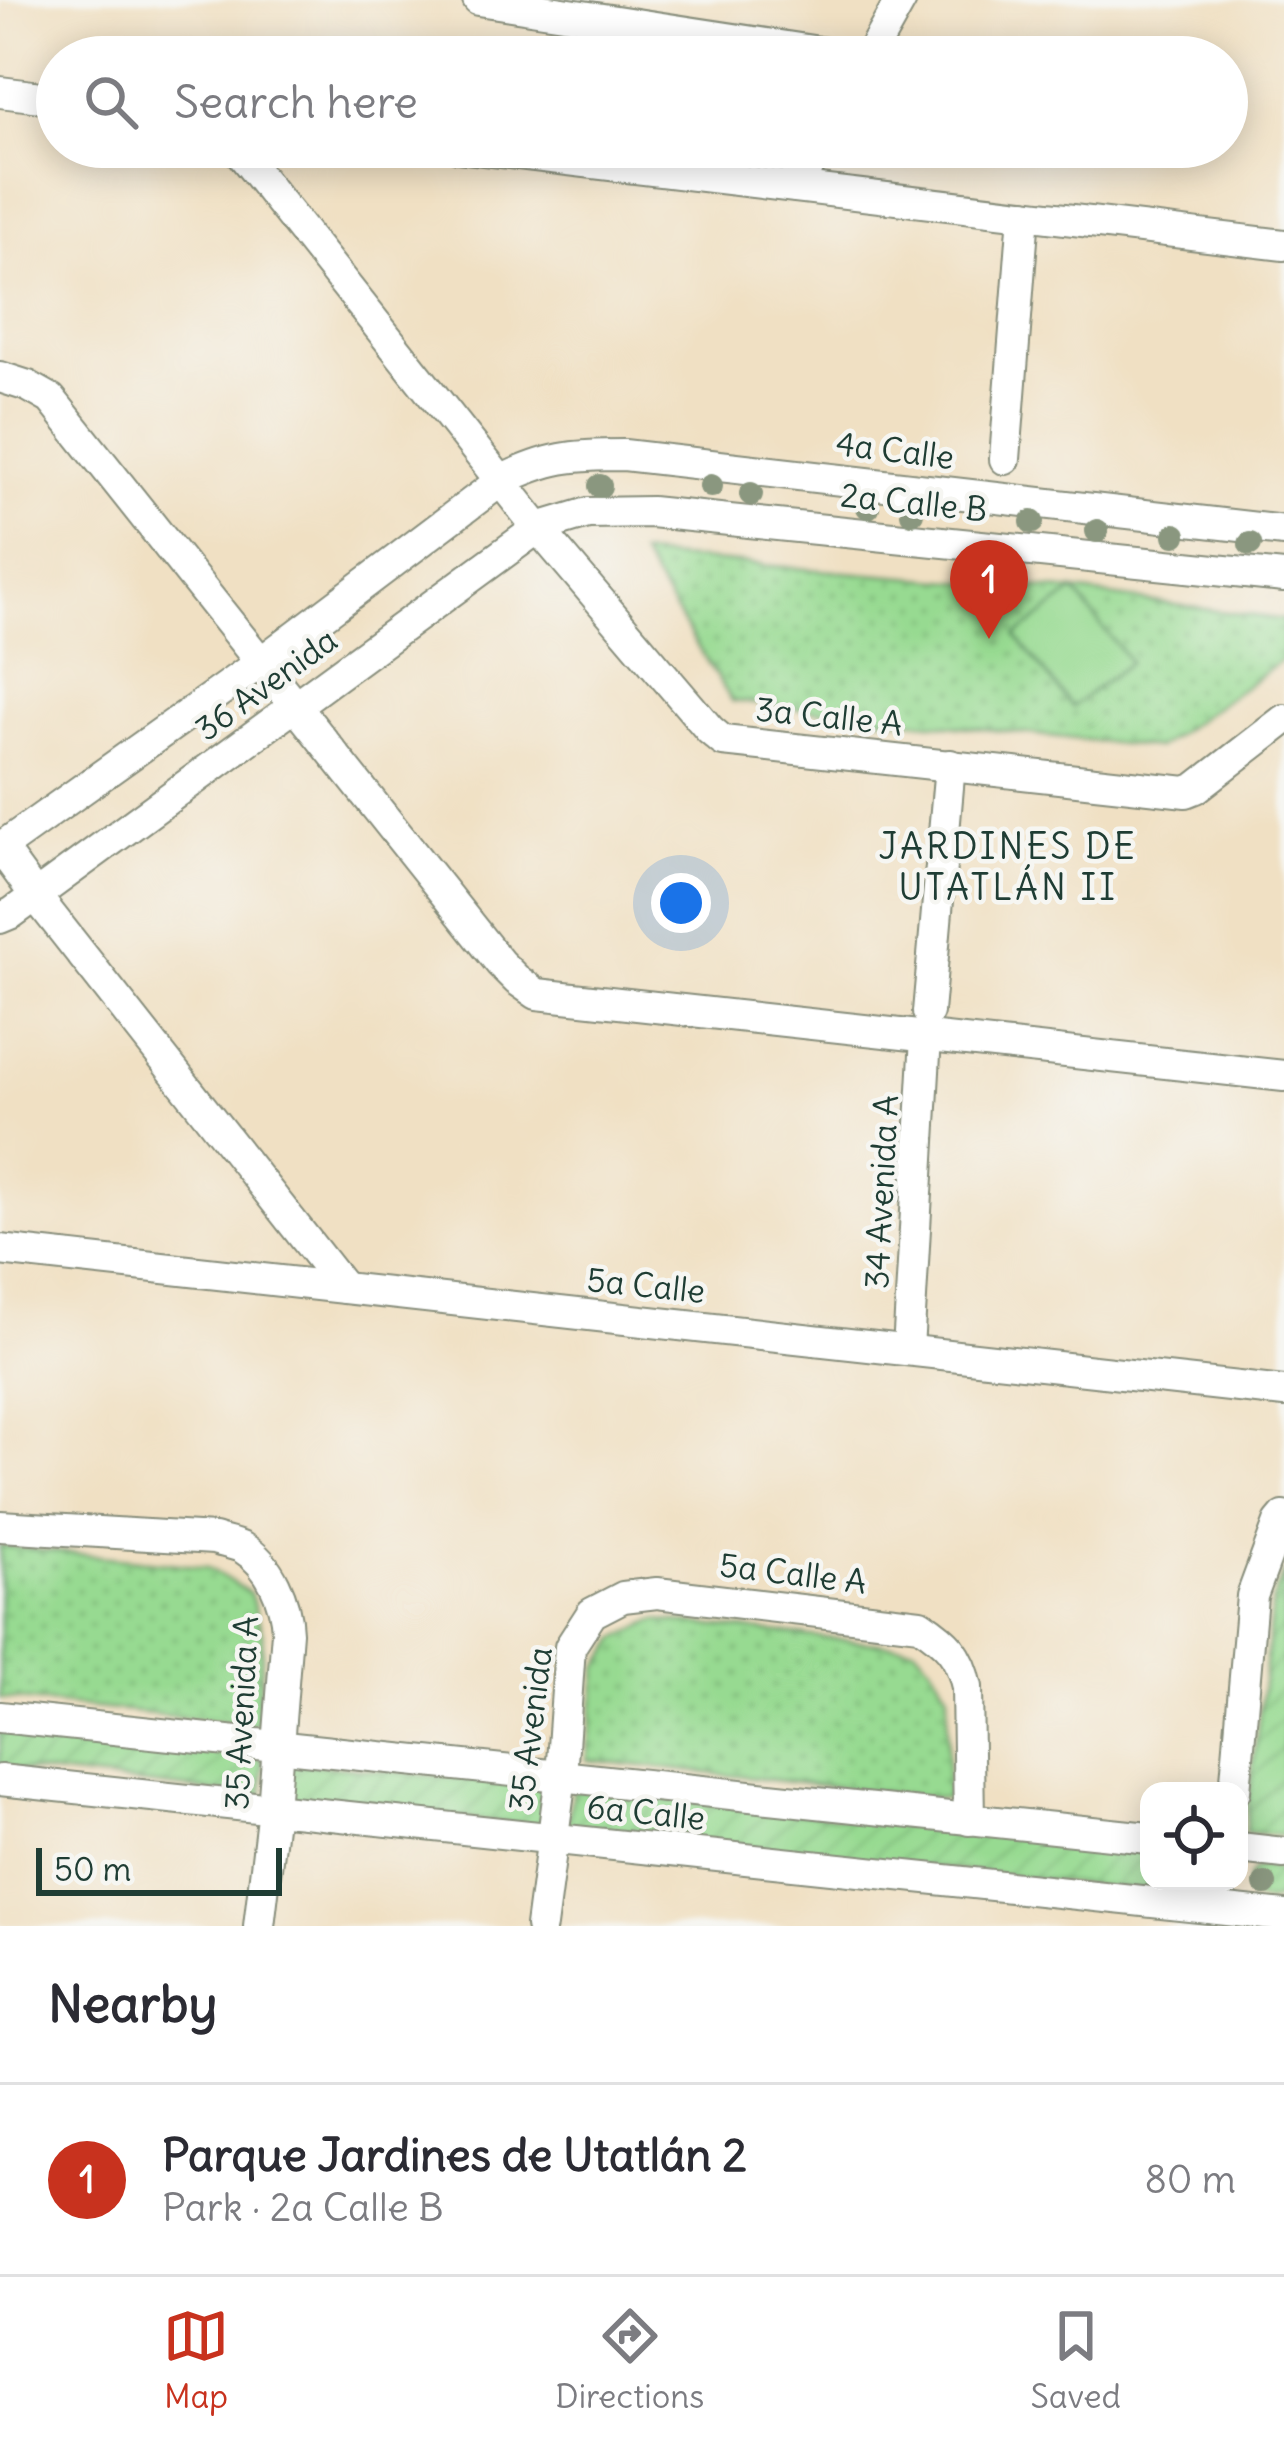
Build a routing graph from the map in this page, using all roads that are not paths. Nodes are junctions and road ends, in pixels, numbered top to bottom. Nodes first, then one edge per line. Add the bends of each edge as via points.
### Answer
1 (478, 0) edge
2 (901, 0) edge
3 (714, 36) edge
4 (881, 36) edge
5 (0, 92) edge
6 (36, 96) edge
7 (253, 168) edge
8 (635, 168) edge
9 (807, 168) edge
10 (796, 187) junction
11 (1024, 214) junction
12 (1284, 245) edge
13 (0, 377) edge
14 (1005, 459) dead end
15 (502, 480) junction
16 (1002, 499) junction
17 (538, 528) junction
18 (1284, 531) edge
19 (998, 546) junction
20 (1284, 577) edge
21 (261, 662) junction
22 (296, 706) junction
23 (1284, 720) edge
24 (950, 765) junction
25 (0, 847) edge
26 (35, 896) junction
27 (0, 918) edge
28 (927, 1024) junction
29 (1284, 1076) edge
30 (0, 1250) edge
31 (344, 1288) junction
32 (908, 1350) junction
33 (1284, 1392) edge
34 (1284, 1517) edge
35 (0, 1526) edge
36 (657, 1593) joint
37 (0, 1718) edge
38 (278, 1747) junction
39 (561, 1776) junction
40 (0, 1780) edge
41 (1236, 1782) edge
42 (273, 1809) junction
43 (969, 1820) junction
44 (1140, 1837) edge
45 (553, 1838) junction
46 (1248, 1849) edge
47 (1284, 1853) edge
48 (1224, 1906) edge
49 (1284, 1916) edge
50 (259, 1926) edge
51 (541, 1926) edge

1 - 3 street
2 - 4 street
5 - 6 street
7 - 15 street, 3a Calle A
8 - 10 street
9 - 10 street
10 - 11 street
11 - 12 street
11 - 14 street
13 - 21 street via 51,400
15 - 16 street, 4a Calle via 540,462 624,455
15 - 17 street, 3a Calle A
15 - 21 street, 36 Avenida
16 - 18 street, 4a Calle
16 - 19 street
17 - 19 street, 2a Calle B via 588,513 652,512
17 - 22 street, 36 Avenida
17 - 24 street, 3a Calle A via 723,740
19 - 20 street, 2a Calle B
21 - 22 street
21 - 25 street, 36 Avenida
22 - 26 street, 36 Avenida
22 - 28 street via 500,963 537,994
23 - 24 street, 3a Calle A via 1186,792
24 - 28 street, 34 Avenida A
25 - 26 street
26 - 27 street
26 - 31 street
28 - 29 street
28 - 32 street, 34 Avenida A
30 - 31 street, 5a Calle
31 - 32 street, 5a Calle
32 - 33 street, 5a Calle
34 - 41 street via 1252,1596
35 - 38 street, 35 Avenida A via 214,1539 244,1549 273,1579 286,1612
36 - 39 street, 35 Avenida via 623,1597 592,1613 570,1647
36 - 43 street, 5a Calle A via 920,1624 945,1641 967,1687
37 - 38 street, 6a Calle
38 - 39 street, 6a Calle
38 - 42 street, 35 Avenida A
39 - 43 street, 6a Calle
39 - 45 street, 35 Avenida
40 - 42 street, 6a Calle
42 - 45 street, 6a Calle
42 - 50 street, 35 Avenida A
43 - 44 street, 6a Calle
45 - 48 street, 6a Calle
45 - 51 street, 35 Avenida
46 - 47 street
48 - 49 street, 6a Calle

